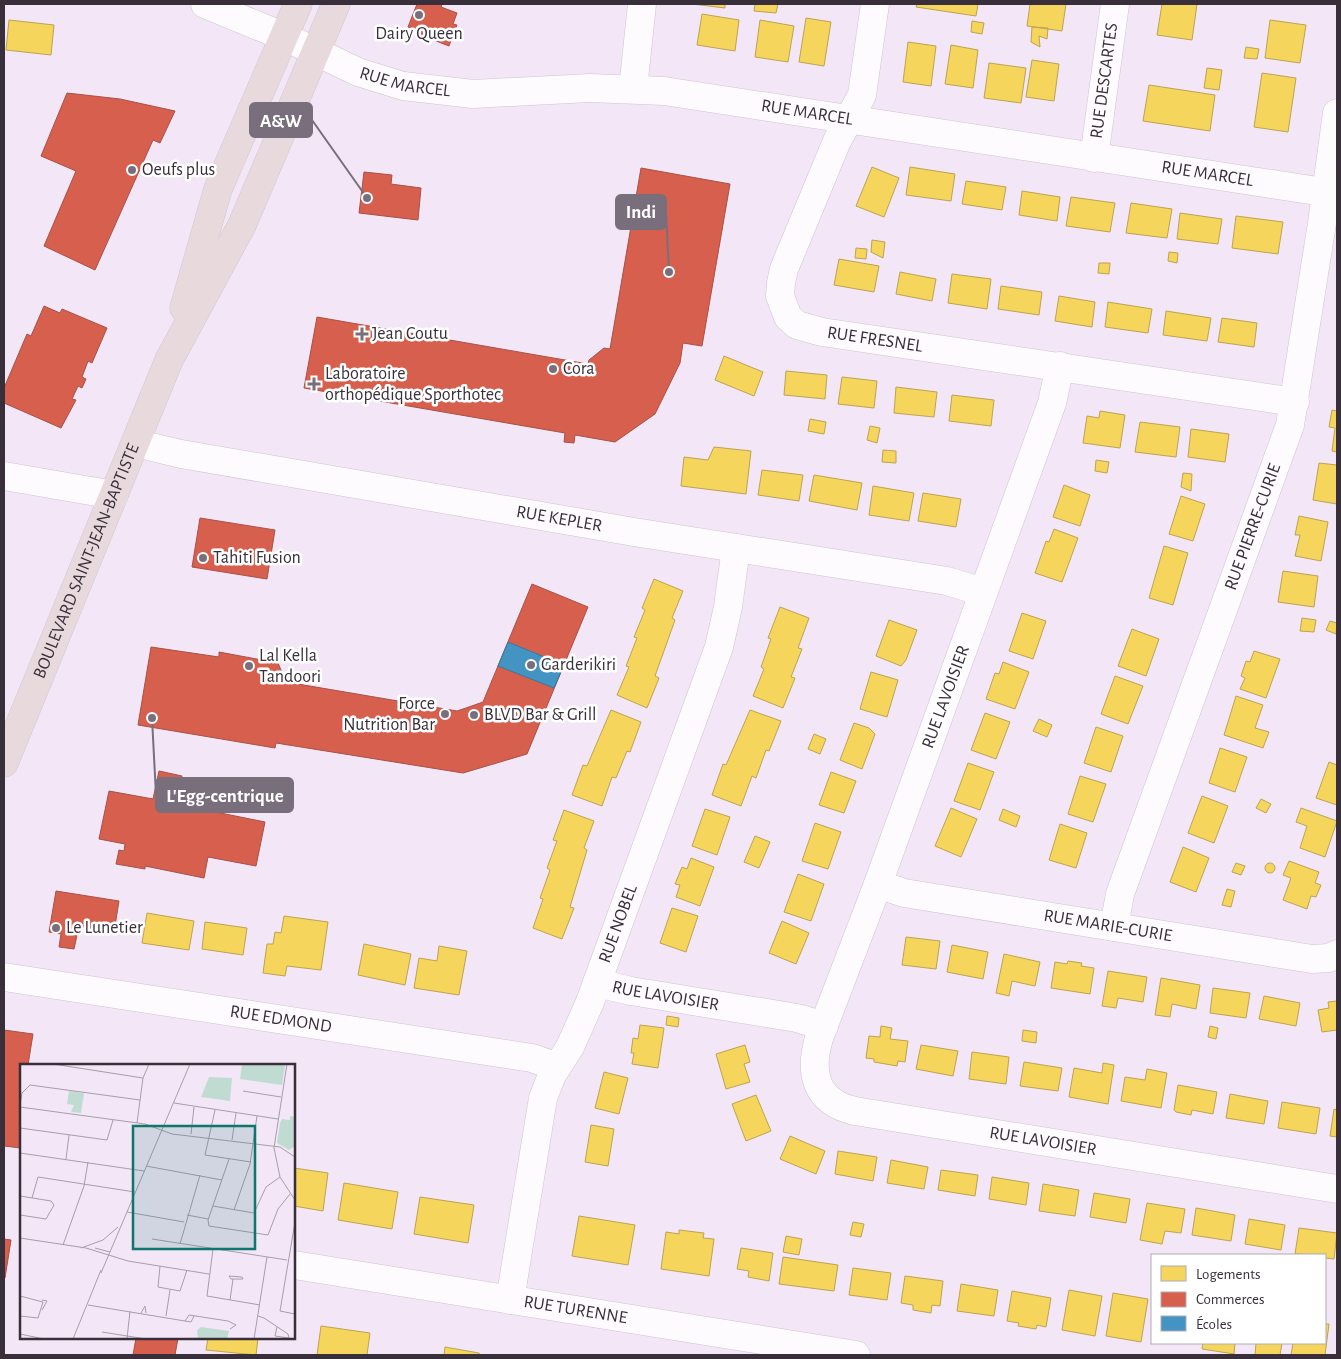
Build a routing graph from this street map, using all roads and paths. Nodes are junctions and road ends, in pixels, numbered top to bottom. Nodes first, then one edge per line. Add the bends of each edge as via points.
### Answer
1 (206, 4) edge
2 (298, 4) edge
3 (336, 4) edge
4 (642, 4) edge
5 (875, 4) edge
6 (1115, 4) edge
7 (285, 37) junction
8 (316, 52) junction
9 (633, 89) junction
10 (1337, 113) edge
11 (849, 120) junction
12 (1094, 158) junction
13 (1332, 193) edge
14 (169, 360) junction
15 (1060, 366) junction
16 (1295, 402) junction
17 (135, 443) junction
18 (4, 476) edge
19 (114, 495) junction
20 (736, 548) junction
21 (983, 592) junction
22 (10, 731) edge
23 (4, 763) edge
24 (878, 884) junction
25 (1114, 927) junction
26 (1337, 954) edge
27 (4, 977) edge
28 (596, 983) junction
29 (824, 1026) junction
30 (556, 1067) junction
31 (1337, 1188) edge
32 (295, 1265) edge
33 (510, 1300) junction
34 (856, 1355) edge

1 - 7 street, RUE MARCEL
2 - 7 highway, BOULEVARD SAINT-JEAN-BAPTISTE
3 - 8 highway, BOULEVARD SAINT-JEAN-BAPTISTE
4 - 9 street
5 - 11 street, RUE FRESNEL via 862,95
6 - 12 street, RUE DESCARTES
7 - 8 street, RUE MARCEL
7 - 14 highway, BOULEVARD SAINT-JEAN-BAPTISTE via 218,189
8 - 9 street, RUE MARCEL via 381,80 447,92 482,94
8 - 14 highway, BOULEVARD SAINT-JEAN-BAPTISTE via 242,225
9 - 11 street, RUE MARCEL
10 - 13 street, RUE PIERRE-CURIE
11 - 12 street, RUE MARCEL
11 - 15 street, RUE FRESNEL via 837,141 784,269 780,296 788,317 797,325 822,332
12 - 13 street, RUE MARCEL
13 - 16 street, RUE PIERRE-CURIE
14 - 17 highway, BOULEVARD SAINT-JEAN-BAPTISTE
15 - 16 street, RUE FRESNEL
15 - 21 street, RUE LAVOISIER via 1052,403
16 - 25 street, RUE PIERRE-CURIE via 1286,438 1120,894
17 - 19 highway, BOULEVARD SAINT-JEAN-BAPTISTE
17 - 20 street, RUE KEPLER via 281,472
18 - 19 street
19 - 22 highway, BOULEVARD SAINT-JEAN-BAPTISTE
20 - 21 street, RUE KEPLER via 947,581
20 - 28 street, RUE NOBEL via 719,646
21 - 24 street, RUE LAVOISIER
22 - 23 highway, BOULEVARD SAINT-JEAN-BAPTISTE
24 - 25 street, RUE MARIE-CURIE via 904,893
24 - 29 street, RUE LAVOISIER
25 - 26 street, RUE MARIE-CURIE via 1312,958 1329,958
27 - 30 street, RUE EDMOND via 532,1058
28 - 29 street, RUE LAVOISIER via 798,1018
28 - 30 street, RUE NOBEL via 577,1033
29 - 31 street, RUE LAVOISIER via 816,1049 815,1072 828,1100 844,1109
30 - 33 street, RUE NOBEL via 543,1098
32 - 33 street, RUE TURENNE
33 - 34 street, RUE TURENNE

